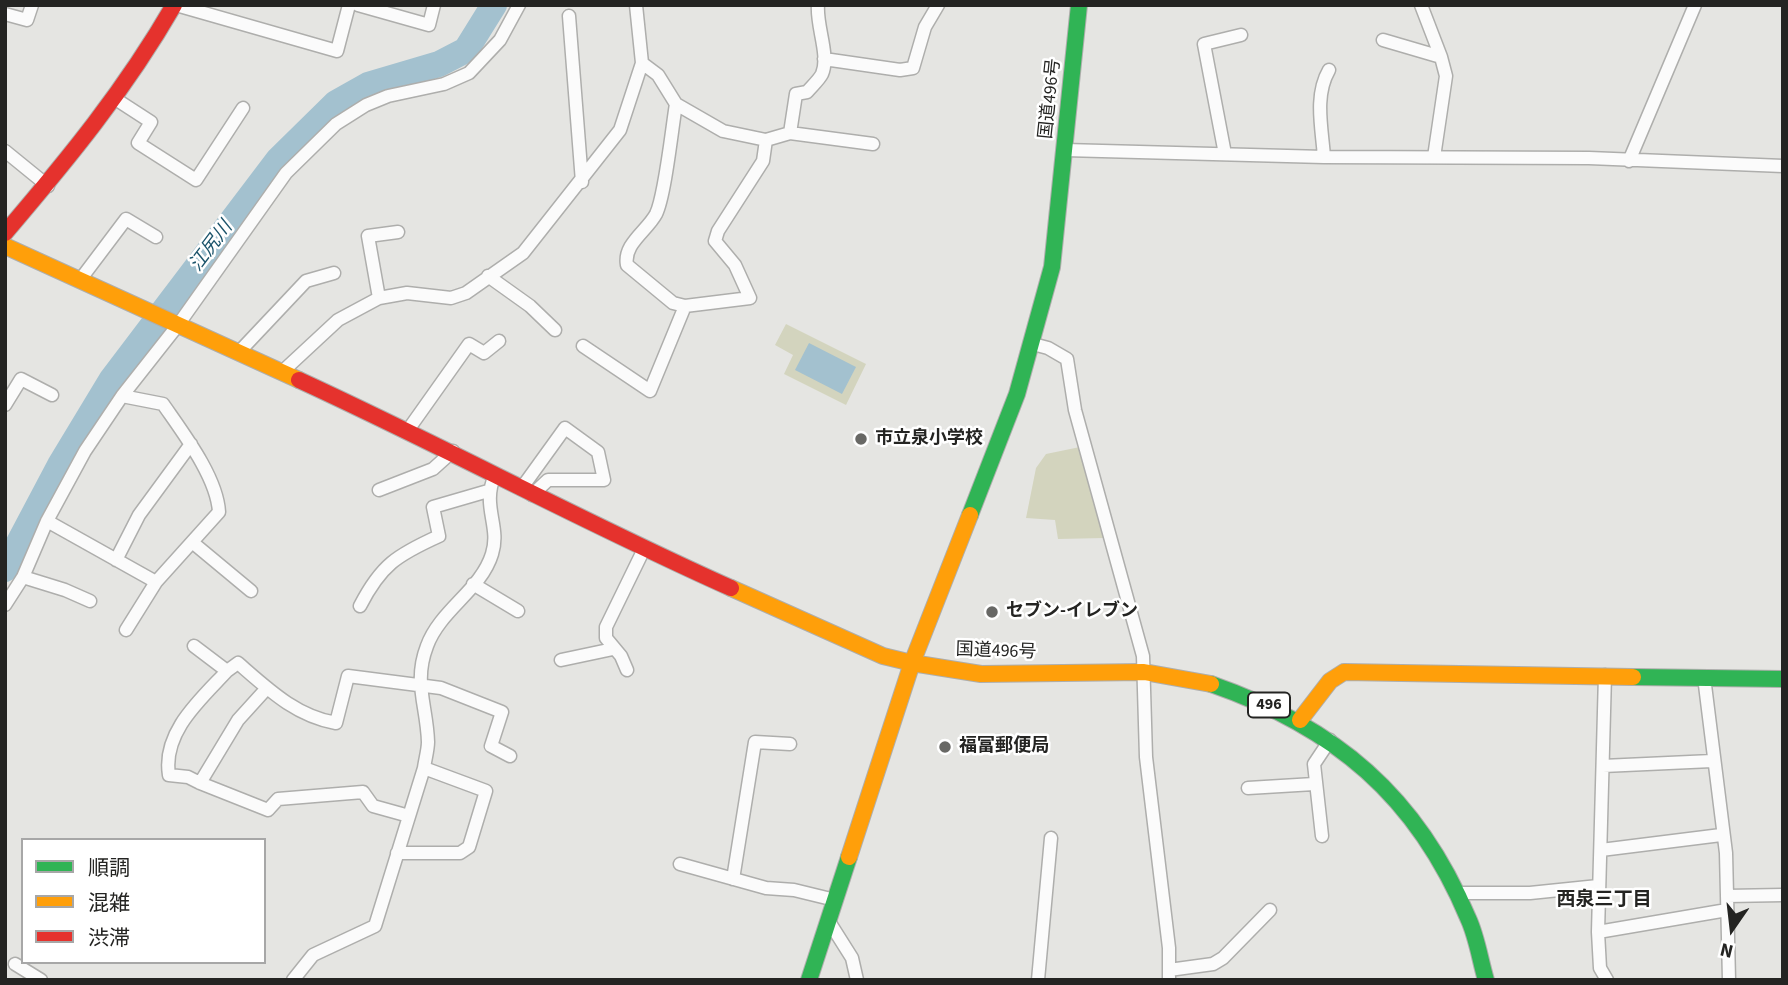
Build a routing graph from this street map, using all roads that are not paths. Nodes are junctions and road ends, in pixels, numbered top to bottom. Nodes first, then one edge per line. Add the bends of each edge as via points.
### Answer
1 (32, 5) edge
2 (175, 5) edge
3 (349, 5) edge
4 (358, 5) edge
5 (434, 5) edge
6 (519, 5) edge
7 (636, 5) edge
8 (818, 5) edge
9 (938, 5) edge
10 (1079, 5) edge
11 (1422, 5) edge
12 (1695, 5) edge
13 (5, 14) edge
14 (569, 16) dead end
15 (1241, 35) dead end
16 (1383, 40) dead end
17 (1441, 57) junction
18 (824, 59) junction
19 (642, 63) junction
20 (1329, 70) dead end
21 (114, 98) junction
22 (676, 104) junction
23 (243, 108) dead end
24 (790, 133) junction
25 (766, 140) junction
26 (873, 144) dead end
27 (1065, 150) junction
28 (5, 151) edge
29 (1226, 154) junction
30 (1324, 157) junction
31 (1434, 157) junction
32 (1629, 161) junction
33 (1783, 166) edge
34 (582, 182) junction
35 (48, 186) junction
36 (398, 232) dead end
37 (5, 233) edge
38 (156, 237) dead end
39 (5, 246) edge
40 (334, 273) dead end
41 (488, 276) junction
42 (80, 280) junction
43 (379, 298) junction
44 (685, 306) junction
45 (178, 326) junction
46 (555, 330) dead end
47 (499, 341) dead end
48 (1033, 344) junction
49 (583, 346) dead end
50 (240, 351) junction
51 (282, 372) junction
52 (52, 396) dead end
53 (122, 396) junction
54 (5, 405) edge
55 (408, 430) junction
56 (191, 444) junction
57 (453, 451) junction
58 (495, 475) junction
59 (379, 490) dead end
60 (488, 491) junction
61 (526, 492) junction
62 (47, 521) junction
63 (192, 542) junction
64 (644, 549) junction
65 (116, 560) junction
66 (23, 577) junction
67 (156, 582) junction
68 (473, 584) junction
69 (251, 591) dead end
70 (90, 601) dead end
71 (5, 605) edge
72 (360, 606) dead end
73 (518, 611) dead end
74 (126, 631) dead end
75 (194, 646) dead end
76 (613, 649) junction
77 (562, 660) dead end
78 (912, 663) junction
79 (627, 670) dead end
80 (227, 671) junction
81 (1144, 672) junction
82 (1605, 675) junction
83 (1704, 677) junction
84 (1783, 679) edge
85 (418, 683) junction
86 (267, 688) junction
87 (1300, 720) junction
88 (1330, 740) junction
89 (790, 744) dead end
90 (510, 756) dead end
91 (1712, 761) junction
92 (1604, 766) junction
93 (424, 768) junction
94 (200, 783) junction
95 (1314, 784) junction
96 (1248, 788) dead end
97 (409, 816) junction
98 (1721, 835) junction
99 (1322, 836) dead end
100 (1051, 838) dead end
101 (1601, 850) junction
102 (397, 853) junction
103 (680, 864) dead end
104 (733, 879) junction
105 (1598, 886) junction
106 (1458, 893) junction
107 (1783, 895) edge
108 (1727, 896) junction
109 (835, 900) junction
110 (1270, 910) dead end
111 (1727, 910) junction
112 (828, 920) junction
113 (1598, 932) junction
114 (15, 964) dead end
115 (1169, 975) edge
116 (41, 980) edge
117 (293, 980) edge
118 (809, 980) edge
119 (857, 980) edge
120 (1038, 980) edge
121 (1486, 980) edge
122 (1607, 980) edge
123 (1729, 980) edge

1 - 13 street via 27,20
2 - 3 street via 337,51
2 - 21 main road
4 - 5 street via 429,25
6 - 45 street via 500,40 469,73 444,84 377,100 318,139 286,173
7 - 19 street
8 - 18 street via 816,21
9 - 18 street via 925,27 913,68
10 - 27 main road, 国道496号
11 - 17 street
12 - 32 street
14 - 34 street
15 - 29 street via 1205,44
16 - 17 street
17 - 31 street via 1446,76
18 - 24 street via 821,75 807,92 796,94
19 - 22 street via 658,75
19 - 34 street via 620,130
20 - 30 street via 1321,83
21 - 23 street via 151,122 138,143 196,180
21 - 35 main road
22 - 25 street via 723,131
22 - 44 street via 657,212 626,258 627,265 673,303
24 - 25 street
24 - 26 street
25 - 44 street via 763,161 715,241 735,265 750,298
27 - 29 street
27 - 48 main road, 国道496号 via 1052,267
28 - 35 street
29 - 30 street
30 - 31 street
31 - 32 street
32 - 33 street
34 - 41 street via 523,253
35 - 37 main road
36 - 43 street via 368,236
38 - 42 street via 126,219
39 - 42 main road
40 - 50 street via 306,281
41 - 43 street via 451,298 407,293
41 - 46 street
42 - 45 main road
43 - 51 street via 338,320
44 - 49 street via 650,391
45 - 50 main road
45 - 53 street
47 - 55 street via 484,353 469,344
48 - 78 main road, 国道496号
48 - 81 street via 1067,359 1075,410
50 - 51 main road
51 - 55 main road
52 - 54 street via 21,379
53 - 56 street via 163,404
53 - 62 street
55 - 57 main road
56 - 63 street via 218,500 219,512
56 - 65 street via 139,514
57 - 58 main road
57 - 59 street via 433,469
58 - 60 street
58 - 61 main road
60 - 68 street via 493,552
60 - 72 street via 433,507 439,536 386,564
61 - 61 street via 565,428 598,452 604,480 548,480
61 - 64 main road
62 - 65 street
62 - 66 street
63 - 67 street
63 - 69 street
64 - 76 street via 606,627
64 - 78 main road via 883,656
65 - 67 street
66 - 70 street
66 - 71 street
67 - 74 street
68 - 73 street
68 - 85 street via 427,645
75 - 80 street
76 - 77 street
76 - 79 street
78 - 81 main road, 国道496号 / 496 via 990,674
78 - 109 main road
80 - 86 street via 239,663
80 - 94 street via 195,703 167,760 169,775
81 - 87 main road, 国道496号 / 496 via 1231,691
81 - 115 street via 1146,757
82 - 83 main road
82 - 87 main road via 1344,672 1330,681
82 - 92 street
83 - 84 main road
83 - 91 street
85 - 86 street via 348,676 336,723 297,711
85 - 90 street via 502,712 491,746
85 - 93 street via 428,743
86 - 94 street via 238,720
87 - 88 main road, 国道496号 / 496
88 - 95 street via 1314,765
88 - 106 main road, 国道496号 / 496 via 1397,800 1428,839
89 - 104 street via 755,742
91 - 92 street
91 - 98 street
92 - 101 street
93 - 97 street
93 - 102 street via 486,792 470,847 460,853
94 - 97 street via 268,810 278,799 363,792 373,806
95 - 96 street
95 - 99 street
97 - 102 street
98 - 101 street
98 - 108 street
100 - 120 street
101 - 105 street
102 - 117 street via 375,926 313,955
103 - 104 street
104 - 109 street
105 - 106 street via 1531,893
105 - 113 street
106 - 121 main road, 国道496号 / 496
107 - 108 street
108 - 111 street
109 - 112 main road
110 - 115 street via 1223,958
111 - 113 street
111 - 123 street
112 - 118 main road
112 - 119 street via 852,958
113 - 122 street via 1600,968
114 - 116 street

